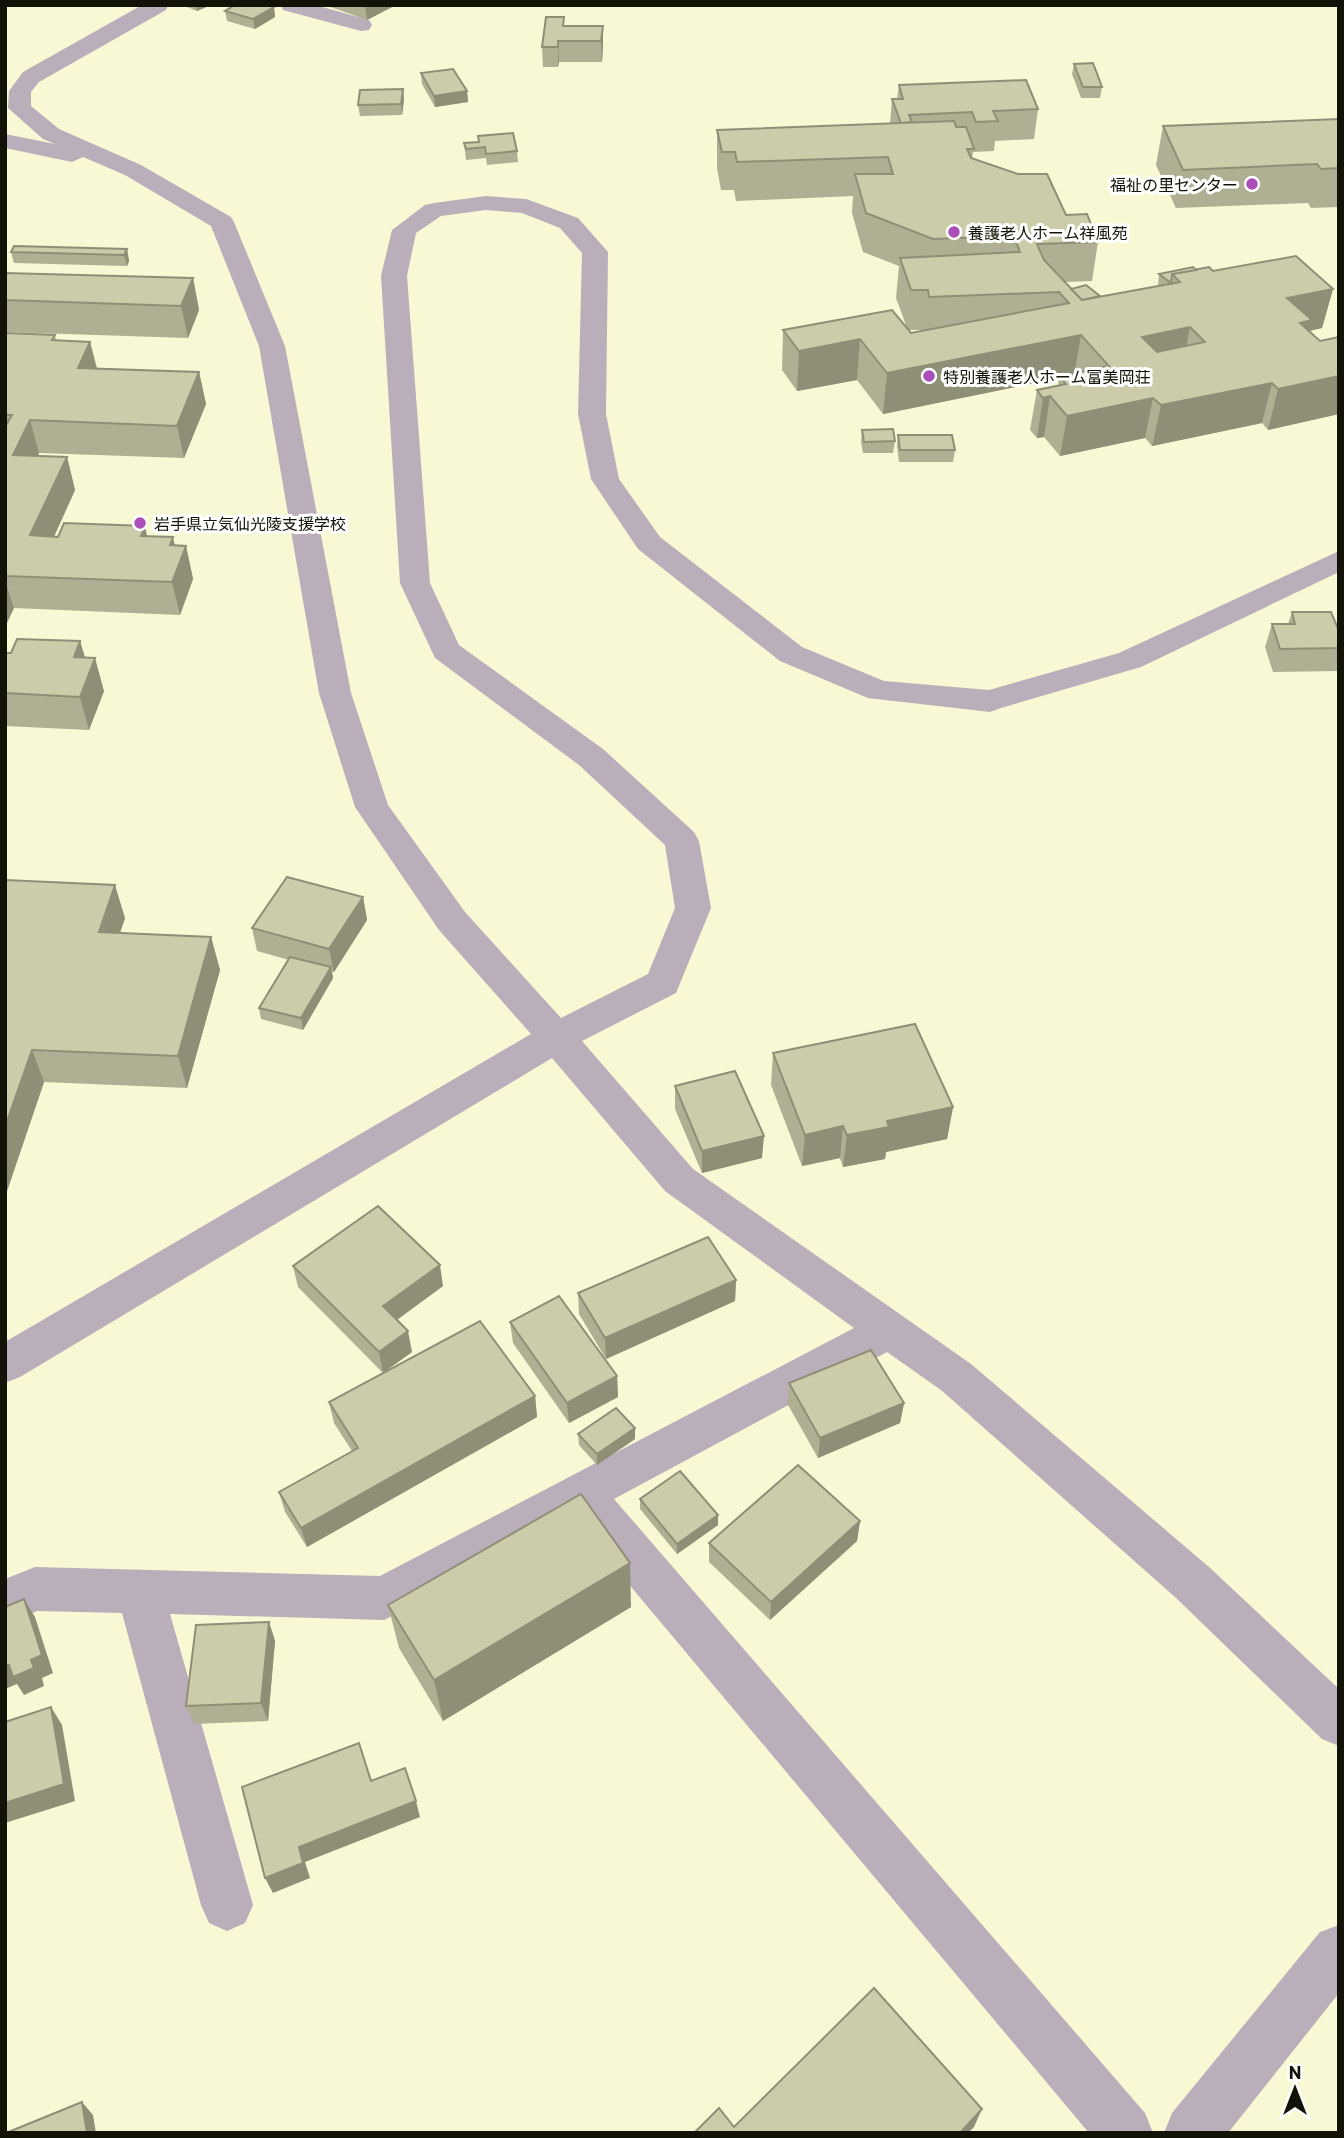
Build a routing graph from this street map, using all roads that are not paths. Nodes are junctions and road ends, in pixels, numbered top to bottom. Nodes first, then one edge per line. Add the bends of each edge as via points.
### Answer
1 (158, 5) edge
2 (291, 5) edge
3 (361, 24) dead end
4 (5, 141) edge
5 (133, 170) junction
6 (1339, 560) edge
7 (556, 1037) junction
8 (889, 1330) junction
9 (5, 1364) edge
10 (581, 1493) junction
11 (141, 1591) junction
12 (5, 1602) edge
13 (1339, 1722) edge
14 (227, 1905) dead end
15 (1339, 1951) edge
16 (1125, 2133) edge
17 (1192, 2133) edge

1 - 5 street via 31,78 20,91 19,108 51,134
2 - 3 street
4 - 5 street
5 - 7 street via 222,222 272,346 335,693 372,807 452,921
6 - 7 street via 1130,660 990,701 879,691 791,654 649,543 605,479 592,414 595,252 569,223 526,206 486,204 435,210 404,230 394,276 415,583 446,650 591,757 682,841 691,895 692,908 663,983
7 - 8 street via 679,1180
7 - 9 street
8 - 10 street
8 - 13 street via 956,1377 1182,1573
10 - 11 street via 384,1598
10 - 16 street
11 - 12 street via 35,1589
11 - 14 street
15 - 17 street

